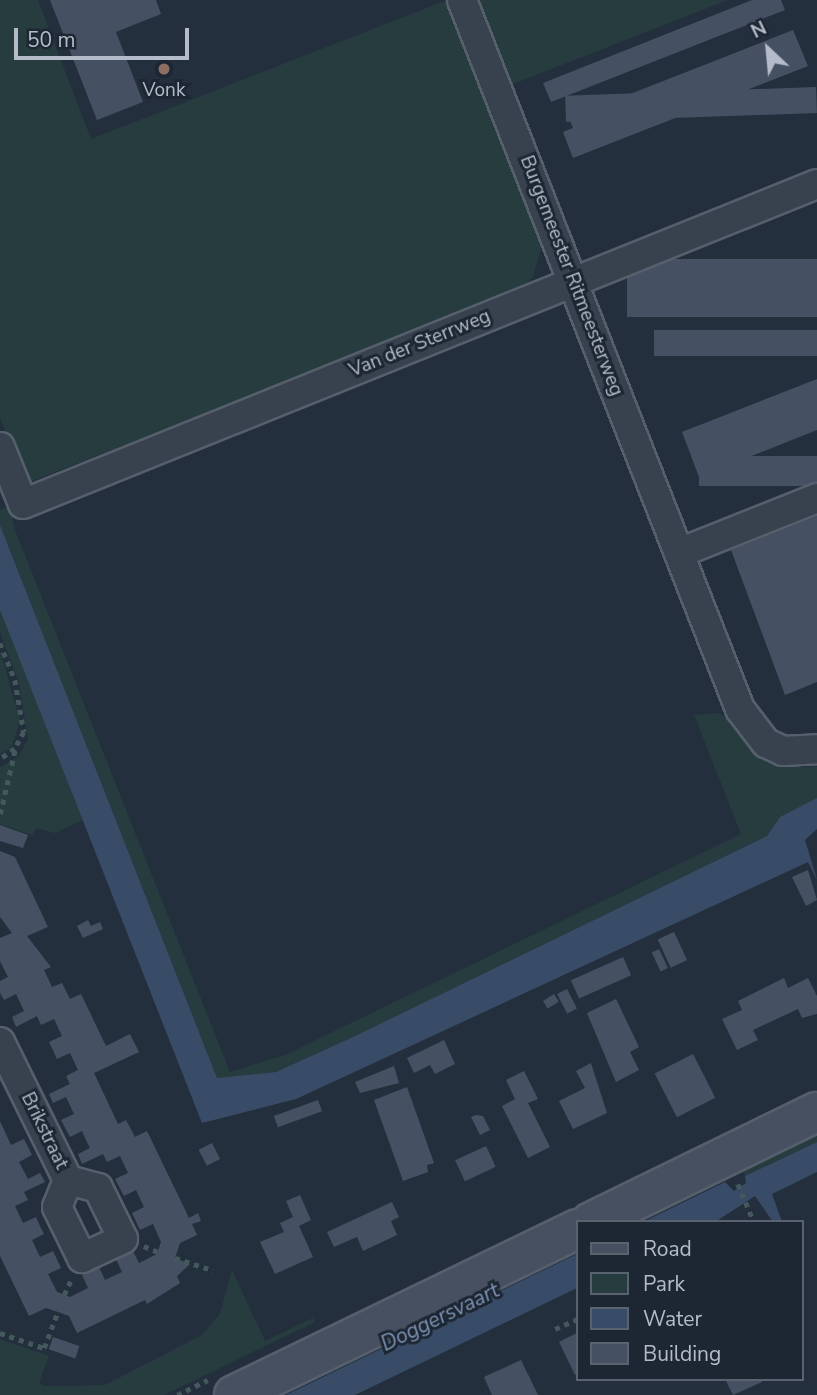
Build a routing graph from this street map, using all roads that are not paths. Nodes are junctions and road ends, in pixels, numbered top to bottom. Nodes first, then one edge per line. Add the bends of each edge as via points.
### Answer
1 (462, 0) edge
2 (817, 184) edge
3 (574, 282) junction
4 (0, 447) edge
5 (817, 498) edge
6 (679, 553) junction
7 (817, 749) edge
8 (0, 1043) edge
9 (817, 1112) edge
10 (68, 1180) dead end
11 (596, 1220) edge
12 (576, 1229) edge
13 (233, 1395) edge

1 - 3 street, Burgemeester Ritmeesterweg
2 - 3 street, Van der Sterrweg
3 - 4 street, Van der Sterrweg via 23,505
3 - 6 street, Burgemeester Ritmeesterweg
5 - 6 street
6 - 7 street, Burgemeester Ritmeesterweg via 750,727 783,751
8 - 10 street, Brikstraat
9 - 11 street
12 - 13 street

